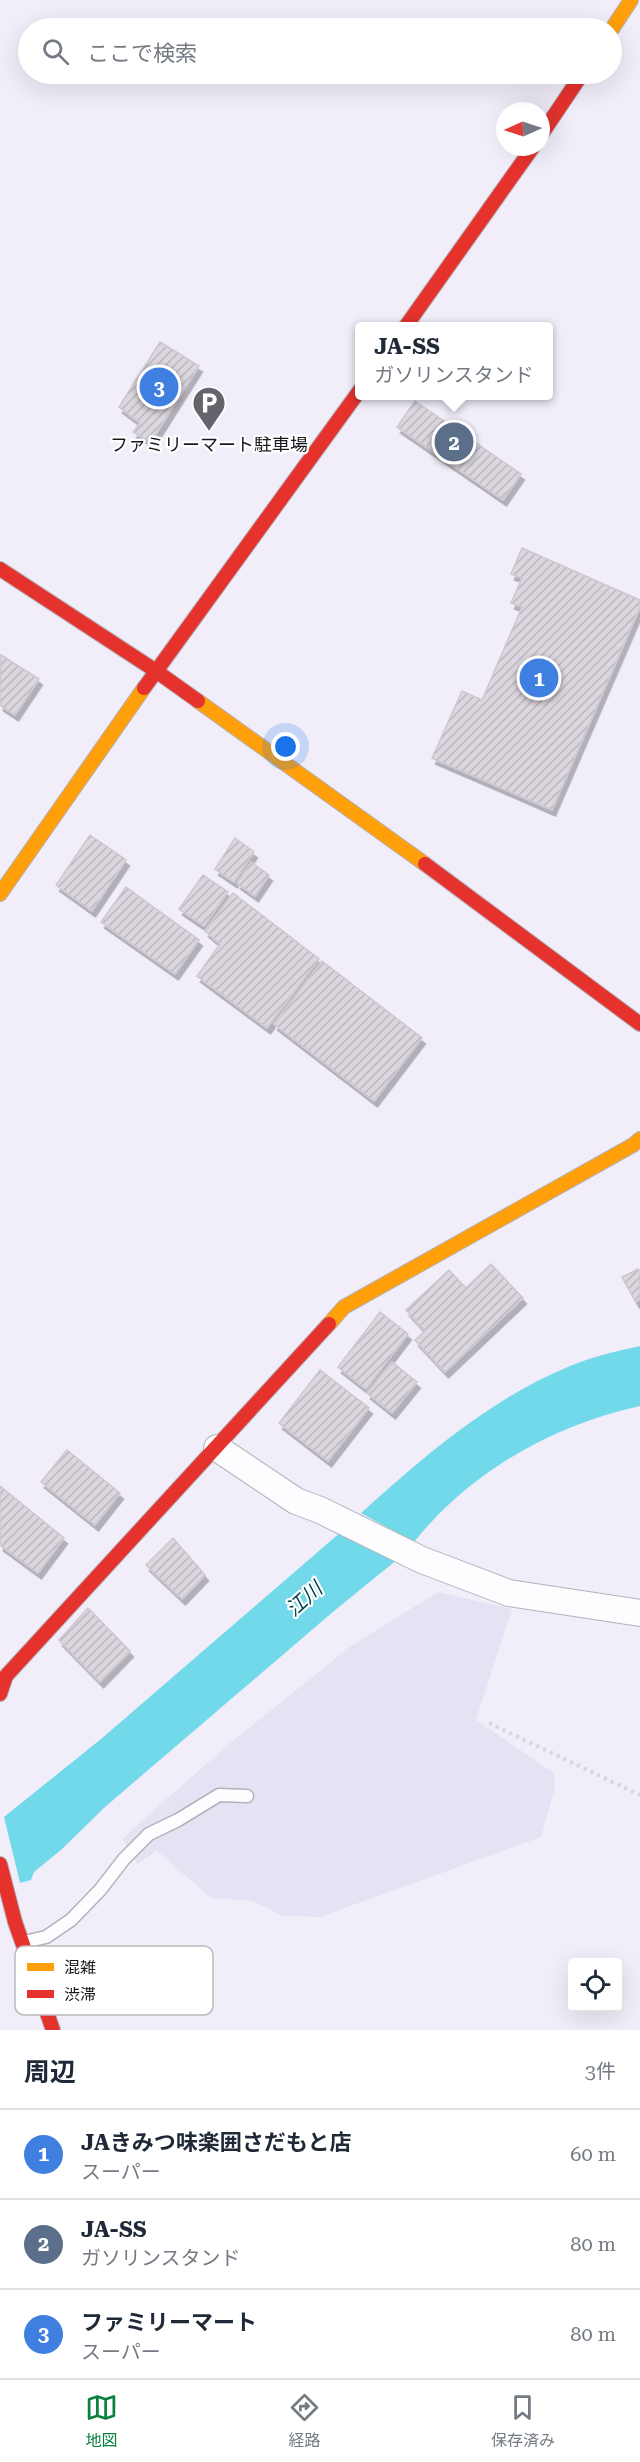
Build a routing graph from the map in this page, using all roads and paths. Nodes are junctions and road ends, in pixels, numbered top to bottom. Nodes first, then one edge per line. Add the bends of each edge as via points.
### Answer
1 (631, 0) edge
2 (619, 18) edge
3 (575, 84) edge
4 (550, 122) edge
5 (527, 156) edge
6 (410, 322) edge
7 (355, 397) edge
8 (0, 569) edge
9 (156, 671) junction
10 (0, 894) edge
11 (640, 1024) edge
12 (640, 1139) edge
13 (217, 1448) junction
14 (640, 1613) edge
15 (0, 1694) edge
16 (489, 1723) dead end
17 (640, 1795) edge
18 (247, 1796) dead end
19 (0, 1864) edge
20 (22, 1942) junction
21 (23, 1946) edge
22 (48, 2015) edge
23 (53, 2030) edge

1 - 2 street
3 - 4 street
5 - 6 street
7 - 9 street
8 - 9 street
9 - 10 street
9 - 11 street
12 - 13 street via 344,1307
13 - 14 street via 296,1501 422,1560 509,1593
13 - 15 street via 6,1676
16 - 17 path
18 - 20 lane via 219,1795 149,1834 71,1920 46,1937
19 - 20 street
20 - 21 street
22 - 23 street

